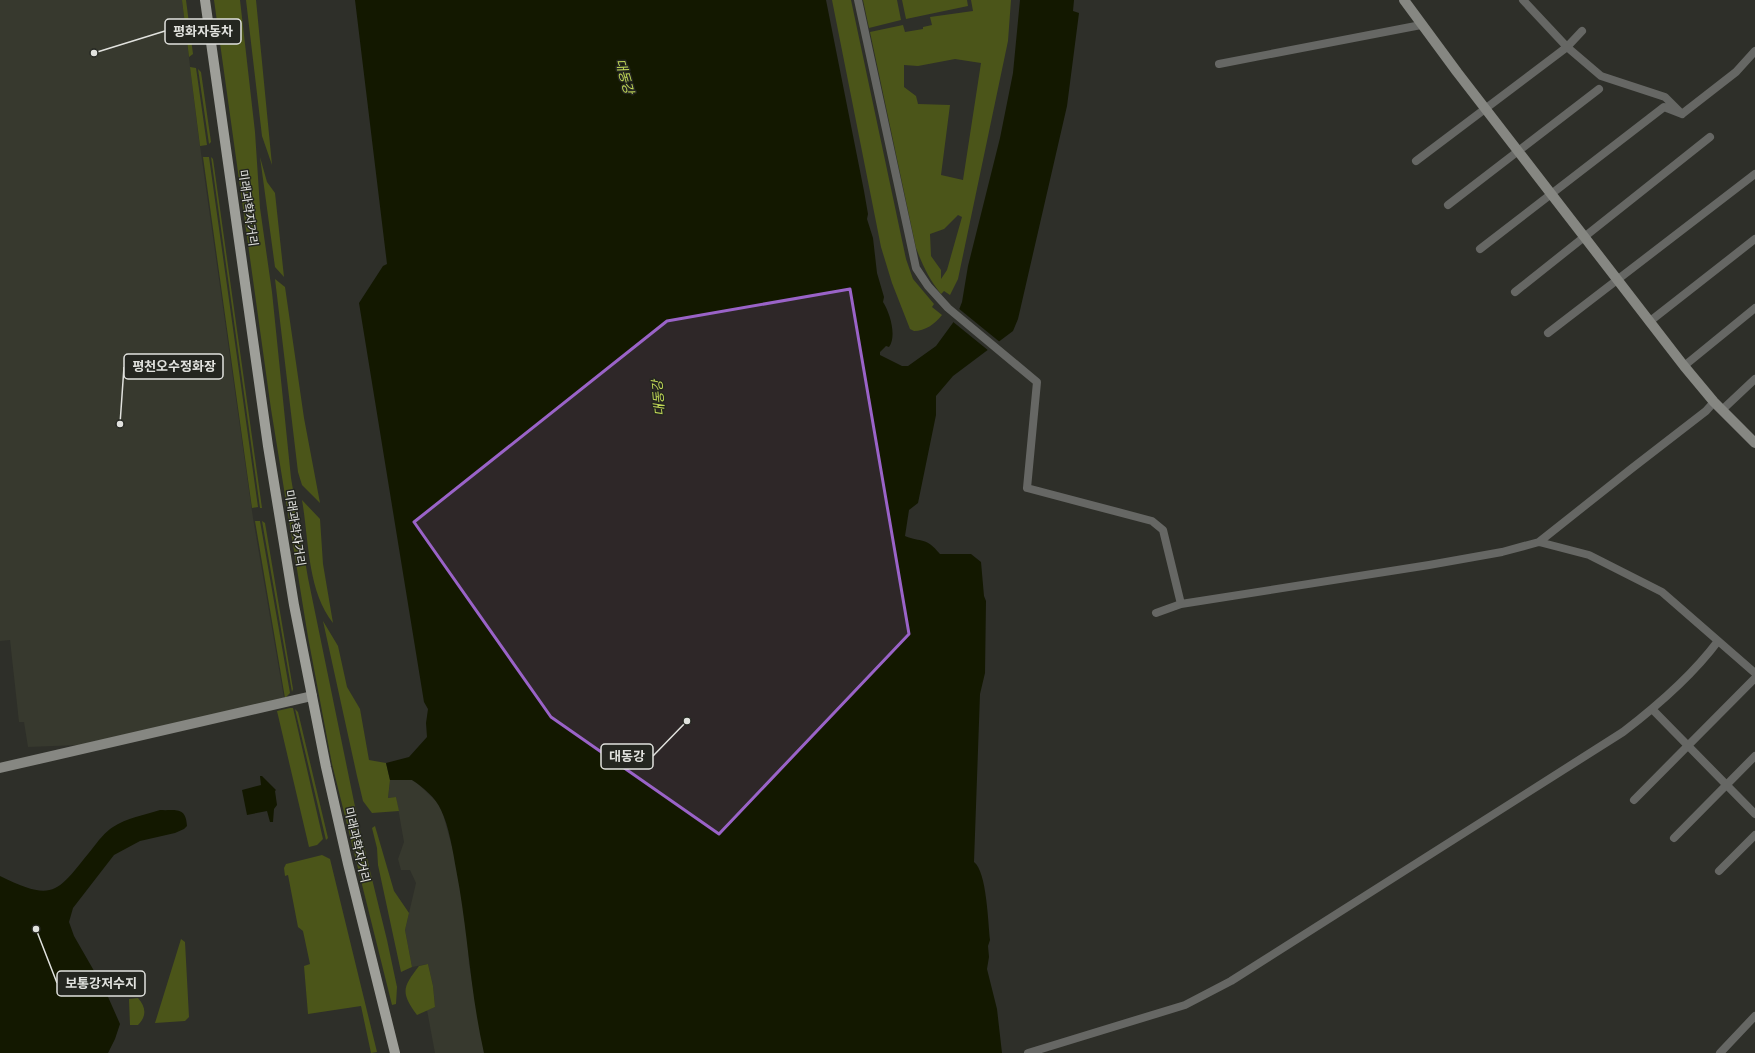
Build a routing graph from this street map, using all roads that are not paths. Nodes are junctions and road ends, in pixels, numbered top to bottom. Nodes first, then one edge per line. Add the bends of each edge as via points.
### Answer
1 (205, 0) edge
2 (858, 0) edge
3 (1404, 0) edge
4 (1523, 0) edge
5 (1421, 25) junction
6 (1582, 31) dead end
7 (1567, 47) junction
8 (1755, 51) edge
9 (1219, 64) dead end
10 (1599, 89) dead end
11 (1485, 108) junction
12 (1682, 114) junction
13 (1710, 137) dead end
14 (1519, 151) junction
15 (1416, 160) dead end
16 (1755, 174) edge
17 (1552, 194) junction
18 (1448, 205) dead end
19 (1585, 236) junction
20 (1755, 239) edge
21 (1480, 250) dead end
22 (1618, 279) junction
23 (1515, 292) dead end
24 (1755, 308) edge
25 (1649, 322) junction
26 (1548, 333) dead end
27 (1684, 366) junction
28 (1755, 379) edge
29 (1714, 402) junction
30 (1722, 410) junction
31 (1755, 443) edge
32 (1539, 542) junction
33 (1181, 604) junction
34 (1156, 613) dead end
35 (1718, 641) junction
36 (1755, 673) edge
37 (1755, 678) edge
38 (312, 696) junction
39 (1652, 708) junction
40 (1689, 745) junction
41 (1755, 756) edge
42 (0, 768) edge
43 (1728, 784) junction
44 (1634, 800) dead end
45 (1755, 814) edge
46 (1755, 835) edge
47 (1674, 838) dead end
48 (1719, 872) dead end
49 (1755, 1016) edge
50 (395, 1053) edge
51 (1028, 1053) edge
52 (1720, 1053) edge

1 - 38 main road, 미래과학자거리 via 268,446
2 - 33 street via 916,268 948,308 1037,382 1027,488 1152,521 1163,530
3 - 5 street
4 - 7 street
5 - 9 street
5 - 11 street
6 - 7 street
7 - 11 street
7 - 12 street via 1601,76 1665,97
8 - 12 street via 1736,72
10 - 14 street
11 - 14 street
11 - 15 street
12 - 17 street via 1664,107
13 - 19 street
14 - 17 street
14 - 18 street
16 - 22 street
17 - 19 street
17 - 21 street
19 - 22 street
19 - 23 street
20 - 25 street
22 - 25 street
22 - 26 street
24 - 27 street
25 - 27 street
27 - 29 street
28 - 30 street
29 - 30 street
29 - 32 street via 1706,411
30 - 31 street
32 - 33 street via 1502,552 1429,565
32 - 35 street via 1589,555 1662,592
33 - 34 street
35 - 36 street
35 - 39 street via 1705,658
37 - 40 street
38 - 42 street
38 - 50 main road, 미래과학자거리 via 346,857
39 - 40 street
39 - 51 street via 1623,732 1231,981 1185,1005
40 - 43 street
40 - 44 street
41 - 43 street
43 - 45 street
43 - 47 street
46 - 48 street
49 - 52 street

